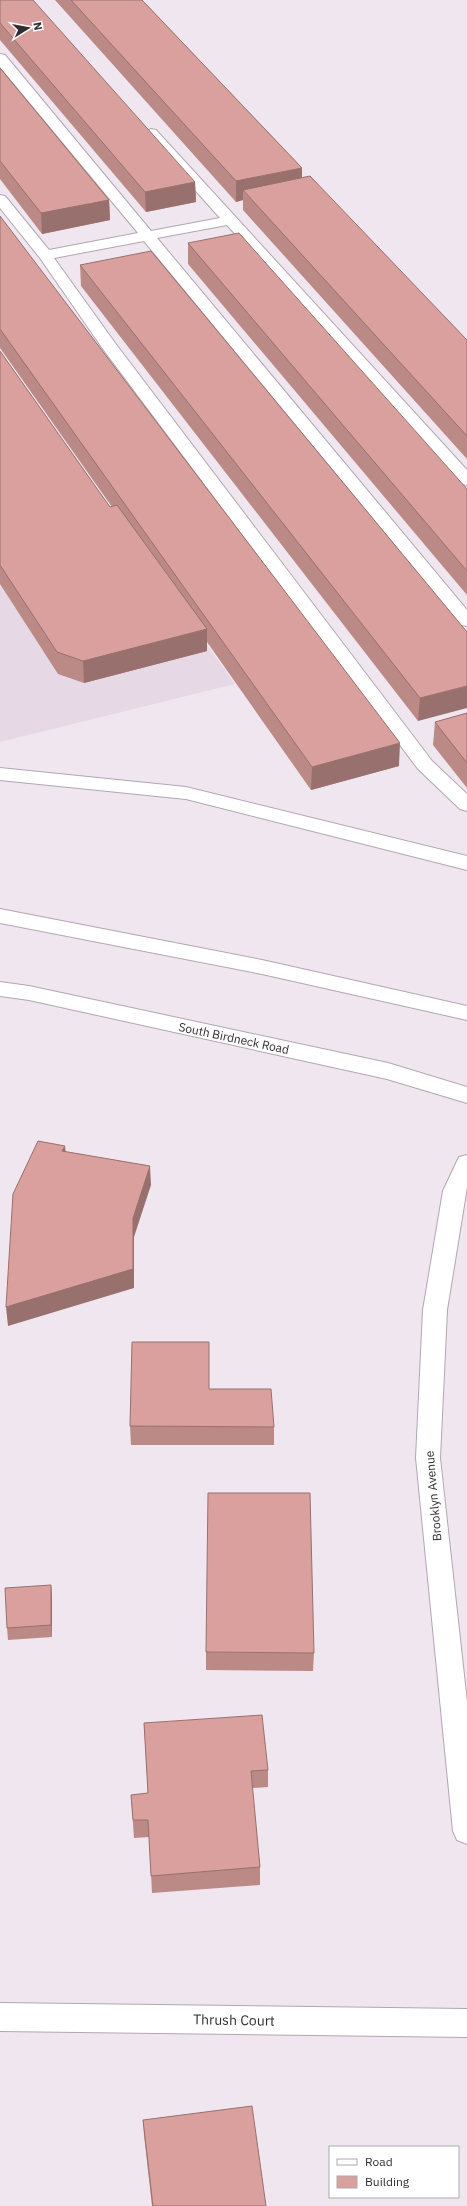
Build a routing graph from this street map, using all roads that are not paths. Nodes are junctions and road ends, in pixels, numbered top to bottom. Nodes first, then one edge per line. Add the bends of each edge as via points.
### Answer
1 (0, 58) edge
2 (141, 122) edge
3 (0, 199) edge
4 (231, 220) junction
5 (147, 235) junction
6 (45, 255) junction
7 (467, 480) edge
8 (467, 621) edge
9 (0, 774) edge
10 (467, 805) edge
11 (467, 863) edge
12 (0, 916) edge
13 (0, 988) edge
14 (467, 1013) edge
15 (467, 1095) edge
16 (467, 1163) edge
17 (467, 1831) edge
18 (0, 2017) edge
19 (467, 2023) edge

1 - 5 street
2 - 4 street
3 - 6 street
4 - 5 street
4 - 7 street
5 - 6 street
5 - 8 street
6 - 10 street via 109,346 425,765
9 - 11 street via 186,793
12 - 14 street via 262,967
13 - 15 street, South Birdneck Road via 388,1071
16 - 17 street, Brooklyn Avenue via 454,1191 435,1310 428,1458
18 - 19 street, Thrush Court

